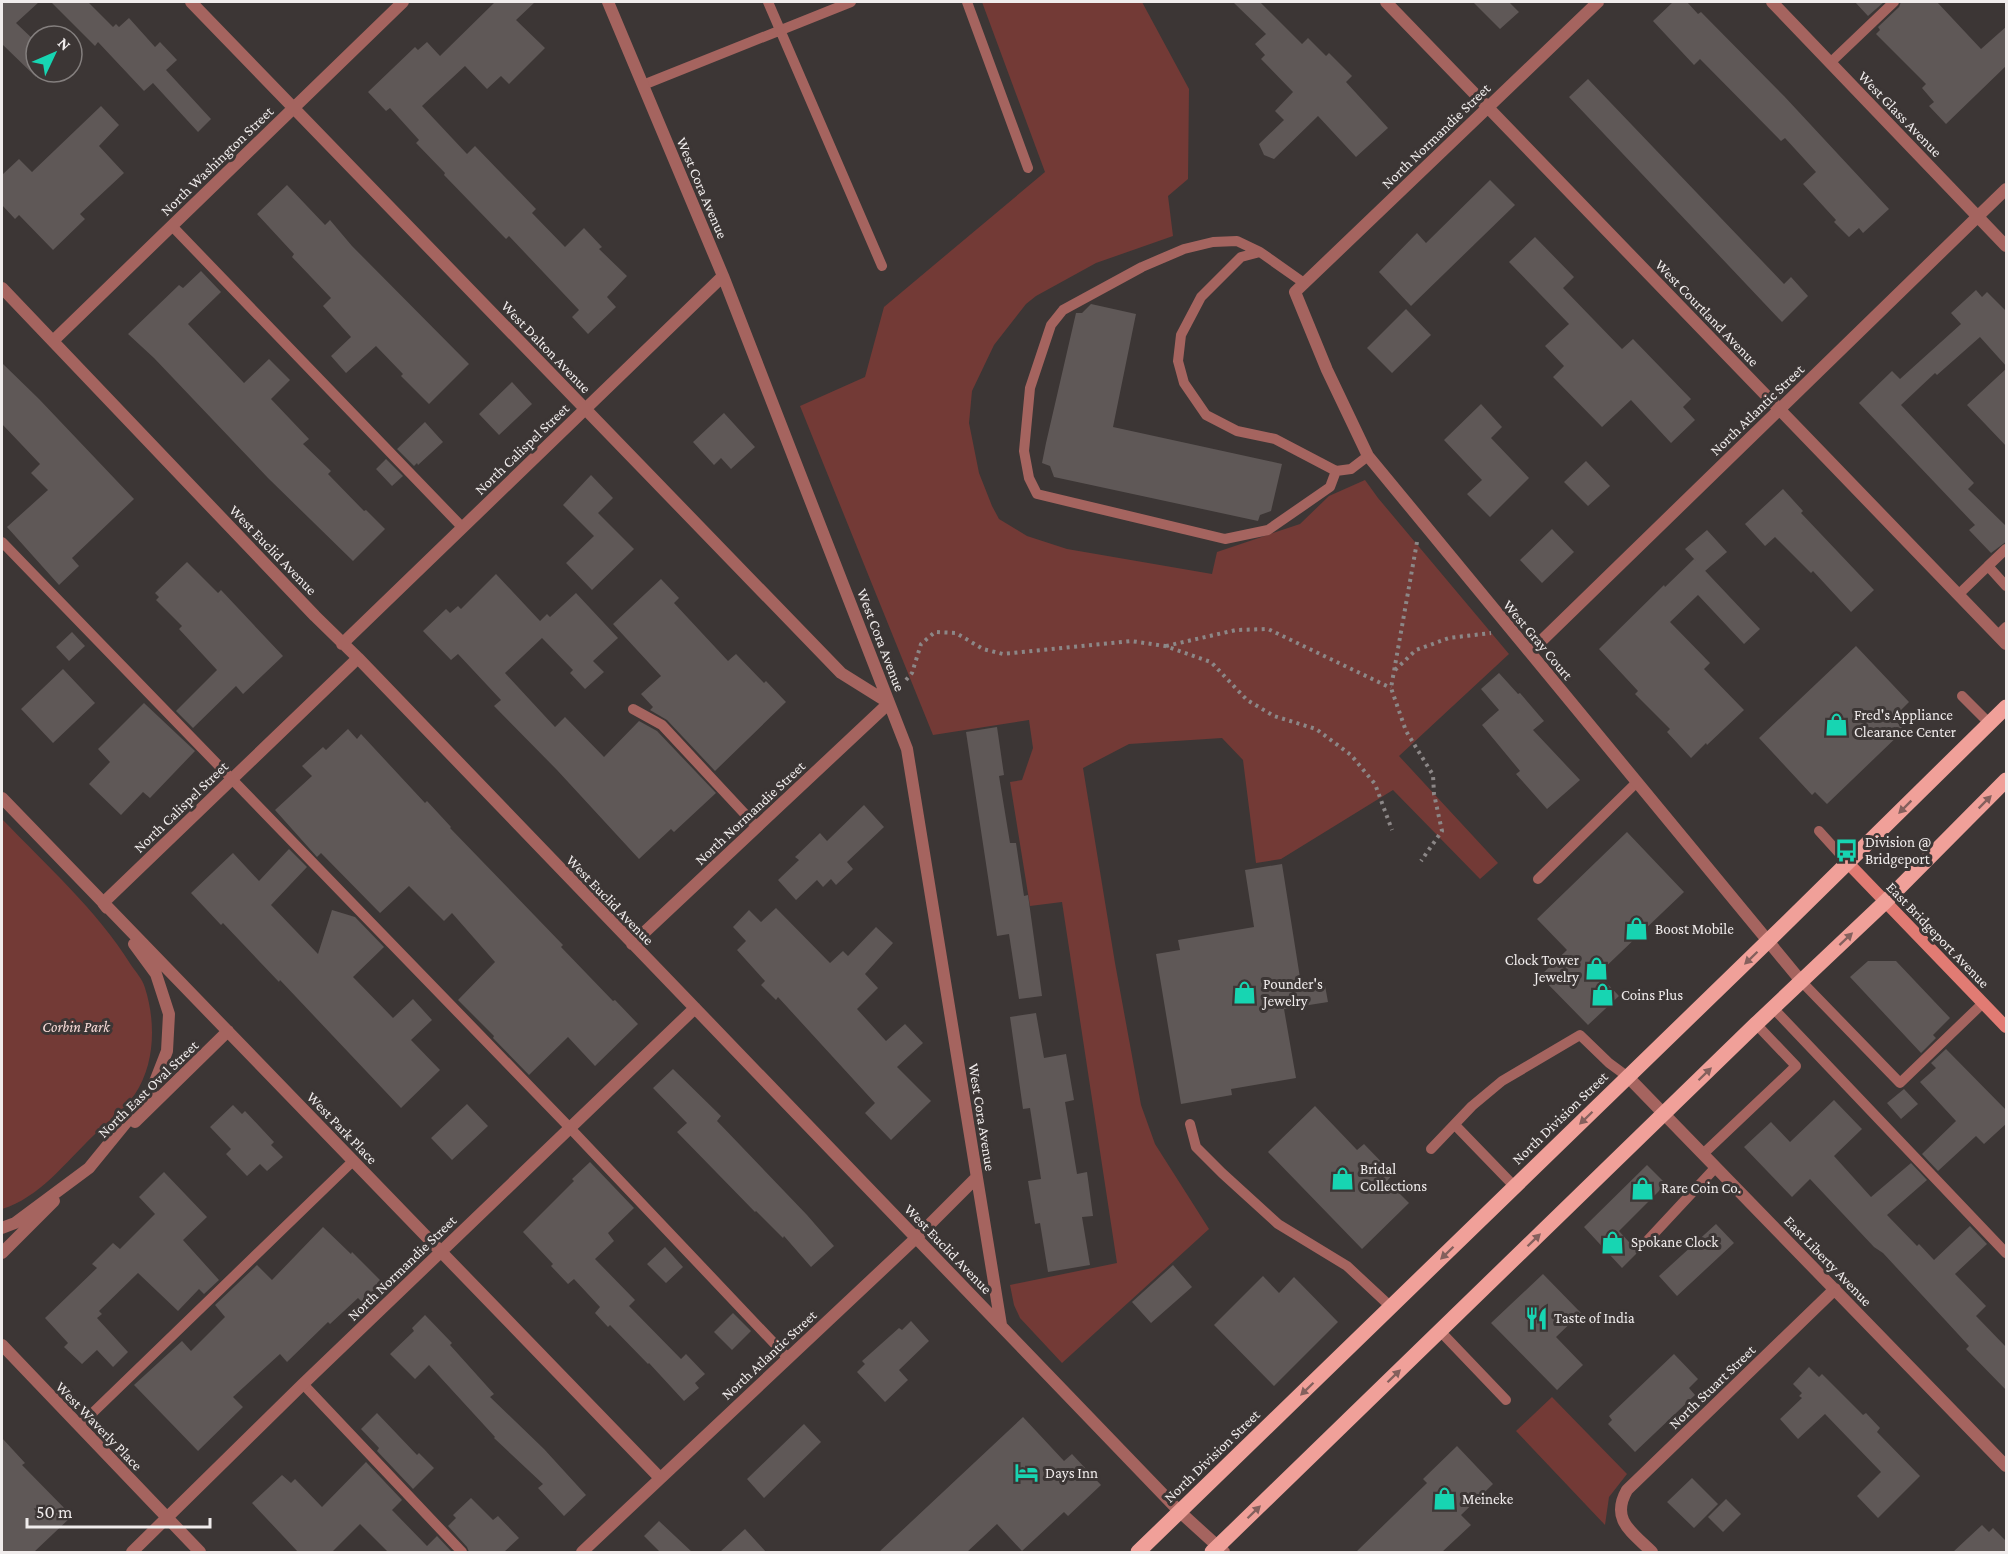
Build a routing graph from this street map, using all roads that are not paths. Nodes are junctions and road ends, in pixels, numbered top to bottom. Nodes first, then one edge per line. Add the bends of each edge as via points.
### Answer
1 (191, 2) edge
2 (403, 2) edge
3 (608, 2) edge
4 (768, 2) edge
5 (851, 2) edge
6 (967, 2) edge
7 (1386, 2) edge
8 (1598, 2) edge
9 (1772, 2) edge
10 (1894, 2) edge
11 (779, 30) junction
12 (1830, 63) junction
13 (643, 85) junction
14 (1487, 106) junction
15 (294, 107) junction
16 (1028, 168) dead end
17 (2007, 189) edge
18 (1978, 217) junction
19 (172, 225) junction
20 (2007, 246) edge
21 (1260, 252) junction
22 (882, 266) dead end
23 (723, 276) junction
24 (2, 288) edge
25 (1299, 288) junction
26 (53, 341) junction
27 (585, 409) junction
28 (1779, 409) junction
29 (1368, 456) junction
30 (1336, 471) junction
31 (462, 527) junction
32 (2, 542) edge
33 (2007, 549) edge
34 (1988, 566) junction
35 (2007, 586) edge
36 (1958, 595) junction
37 (2004, 636) edge
38 (342, 644) junction
39 (1530, 652) junction
40 (358, 658) junction
41 (1962, 696) dead end
42 (889, 703) junction
43 (2007, 707) edge
44 (633, 709) dead end
45 (1989, 724) junction
46 (231, 779) junction
47 (2007, 780) edge
48 (1637, 782) junction
49 (2, 798) edge
50 (757, 827) junction
51 (1819, 831) dead end
52 (1848, 863) junction
53 (1538, 879) dead end
54 (1885, 902) junction
55 (103, 903) junction
56 (1768, 941) junction
57 (632, 944) junction
58 (1801, 981) junction
59 (1983, 1003) junction
60 (695, 1008) junction
61 (1773, 1008) junction
62 (1756, 1024) junction
63 (2007, 1027) edge
64 (228, 1031) junction
65 (1629, 1077) junction
66 (1663, 1115) junction
67 (1190, 1124) dead end
68 (1455, 1125) junction
69 (570, 1128) junction
70 (1431, 1149) dead end
71 (1704, 1154) junction
72 (353, 1161) junction
73 (1716, 1167) junction
74 (89, 1168) junction
75 (976, 1178) junction
76 (1515, 1187) junction
77 (2, 1228) edge
78 (916, 1238) junction
79 (1648, 1240) dead end
80 (441, 1251) junction
81 (2, 1253) edge
82 (2007, 1253) edge
83 (1835, 1289) junction
84 (1391, 1307) junction
85 (1001, 1325) junction
86 (1440, 1331) junction
87 (2, 1346) edge
88 (788, 1358) junction
89 (303, 1384) junction
90 (1506, 1400) dead end
91 (79, 1426) junction
92 (2007, 1466) edge
93 (660, 1478) junction
94 (1180, 1512) junction
95 (167, 1518) junction
96 (1218, 1550) edge
97 (132, 1552) edge
98 (200, 1552) edge
99 (462, 1552) edge
100 (582, 1552) edge
101 (1138, 1552) edge
102 (1652, 1552) edge

1 - 15 street, West Dalton Avenue
2 - 15 street, North Washington Street
3 - 13 street, West Cora Avenue
4 - 11 lane
5 - 11 lane
6 - 16 lane
7 - 14 street, West Courtland Avenue
8 - 14 street, North Normandie Street
9 - 12 street, West Glass Avenue
10 - 12 lane
11 - 13 lane
11 - 22 lane
12 - 18 street, West Glass Avenue
13 - 23 street, West Cora Avenue
14 - 25 street, North Normandie Street
14 - 28 street, West Courtland Avenue
15 - 19 street, North Washington Street
15 - 27 street, West Dalton Avenue
17 - 18 street, North Atlantic Street
18 - 20 street, West Glass Avenue
18 - 28 street, North Atlantic Street
19 - 26 street, North Washington Street
19 - 31 lane
21 - 25 lane
21 - 30 lane via 1241,257 1201,297 1181,335 1178,361 1184,383 1206,415 1237,431 1275,439
21 - 30 lane via 1237,241 1184,249 1064,310 1051,325 1030,388 1024,451 1029,478 1037,494 1225,539 1268,530 1330,487
23 - 27 street, North Calispel Street
23 - 42 street, West Cora Avenue
24 - 26 street, West Euclid Avenue
25 - 29 street, West Gray Court via 1327,370
26 - 38 street, West Euclid Avenue
27 - 31 street, North Calispel Street
27 - 42 street, West Dalton Avenue via 841,673
28 - 36 street, West Courtland Avenue
28 - 39 street, North Atlantic Street
29 - 30 lane via 1351,469
29 - 39 street, West Gray Court
31 - 38 street, North Calispel Street
32 - 46 lane
33 - 34 lane
34 - 35 lane
34 - 36 lane
36 - 37 street, West Courtland Avenue
38 - 40 street, West Euclid Avenue
39 - 48 street, West Gray Court
40 - 46 street, North Calispel Street
40 - 57 street, West Euclid Avenue
41 - 45 lane
42 - 50 street, North Normandie Street
42 - 75 street, West Cora Avenue via 907,749
43 - 45 main road, North Division Street
44 - 50 lane via 662,725
45 -> 52 main road, North Division Street
46 - 55 street, North Calispel Street
46 - 69 lane
54 -> 47 main road
48 - 53 lane
48 - 56 street, West Gray Court
49 - 55 street, West Park Place
50 - 57 street, North Normandie Street
51 - 52 lane
52 - 54 street, East Bridgeport Avenue
52 - 56 main road, North Division Street
58 -> 54 main road
54 - 59 street, East Bridgeport Avenue
55 - 64 street, West Park Place
55 - 74 street, North East Oval Street via 156,974 169,1014 167,1051 151,1092
56 - 58 street, West Gray Court
56 -> 65 main road, North Division Street
57 - 60 street, West Euclid Avenue
58 - 59 lane via 1900,1083
58 - 61 main road
59 - 63 street, East Bridgeport Avenue
60 - 69 street, North Normandie Street
60 - 78 street, West Euclid Avenue
61 - 62 main road
61 - 82 lane
66 -> 62 main road
62 - 71 lane via 1796,1066
64 - 72 street, West Park Place
64 - 74 street, North East Oval Street
65 - 66 street, East Liberty Avenue
65 - 68 lane via 1609,1064 1580,1035 1502,1081
65 -> 76 main road, North Division Street
66 - 71 street, East Liberty Avenue
86 -> 66 main road
67 - 84 lane via 1196,1147 1278,1224 1347,1266
68 - 70 lane
68 - 76 lane
69 - 80 street, North Normandie Street
69 - 88 lane
71 - 73 street, East Liberty Avenue
72 - 80 street, West Park Place
72 - 91 lane
73 - 79 lane
73 - 83 street, East Liberty Avenue
74 - 77 street, North East Oval Street via 15,1223
74 - 81 street, North East Oval Street
75 - 78 street, North Atlantic Street
75 - 85 street, West Cora Avenue
76 -> 84 main road, North Division Street
78 - 85 street, West Euclid Avenue
78 - 88 street, North Atlantic Street
80 - 89 street, North Normandie Street
80 - 93 street, West Park Place
83 - 92 street, East Liberty Avenue
83 - 102 street, North Stuart Street via 1627,1490 1619,1511 1625,1525
84 -> 94 main road, North Division Street
85 - 94 street, West Euclid Avenue
86 - 90 lane
96 -> 86 main road
87 - 91 street, West Waverly Place
88 - 93 street, North Atlantic Street
89 - 95 street, North Normandie Street
89 - 99 lane
91 - 95 street, West Waverly Place
93 - 100 street, North Atlantic Street
94 - 96 street, West Euclid Avenue
94 - 101 main road, North Division Street
95 - 97 street, North Normandie Street
95 - 98 street, West Waverly Place

